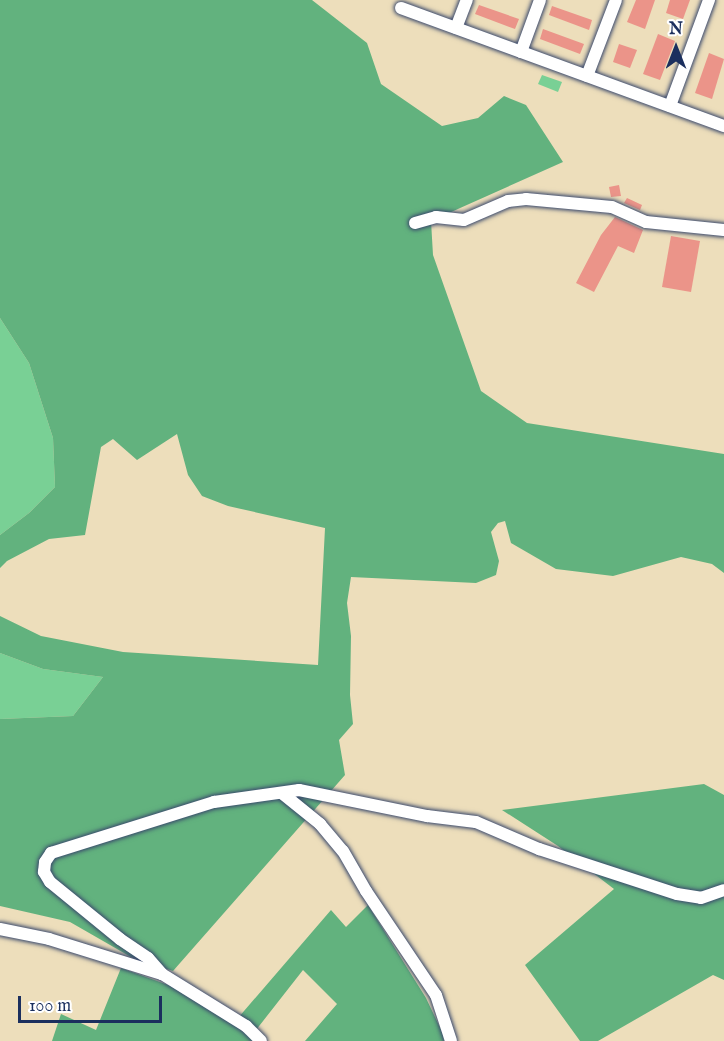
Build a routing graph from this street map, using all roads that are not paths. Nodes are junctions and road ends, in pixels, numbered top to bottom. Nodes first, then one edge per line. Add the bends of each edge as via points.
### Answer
1 (467, 0) edge
2 (540, 0) edge
3 (616, 0) edge
4 (709, 0) edge
5 (401, 8) dead end
6 (456, 28) junction
7 (522, 52) junction
8 (587, 76) junction
9 (670, 106) junction
10 (724, 126) edge
11 (415, 223) dead end
12 (724, 230) edge
13 (284, 794) junction
14 (724, 890) edge
15 (0, 929) edge
16 (162, 974) junction
17 (261, 1041) edge
18 (451, 1041) edge

1 - 6 street
2 - 7 street
3 - 8 street
4 - 9 street
5 - 6 street
6 - 7 street
7 - 8 street
8 - 9 street
9 - 10 street
11 - 12 street via 436,217 464,220 508,201 526,199 612,207 646,222
13 - 14 street via 299,790 476,822 539,849 676,894 701,898
13 - 16 street via 214,802 51,853 44,872 50,882 148,958
13 - 18 street via 320,824 343,851 436,995
15 - 16 street via 49,939
16 - 17 street via 246,1026

